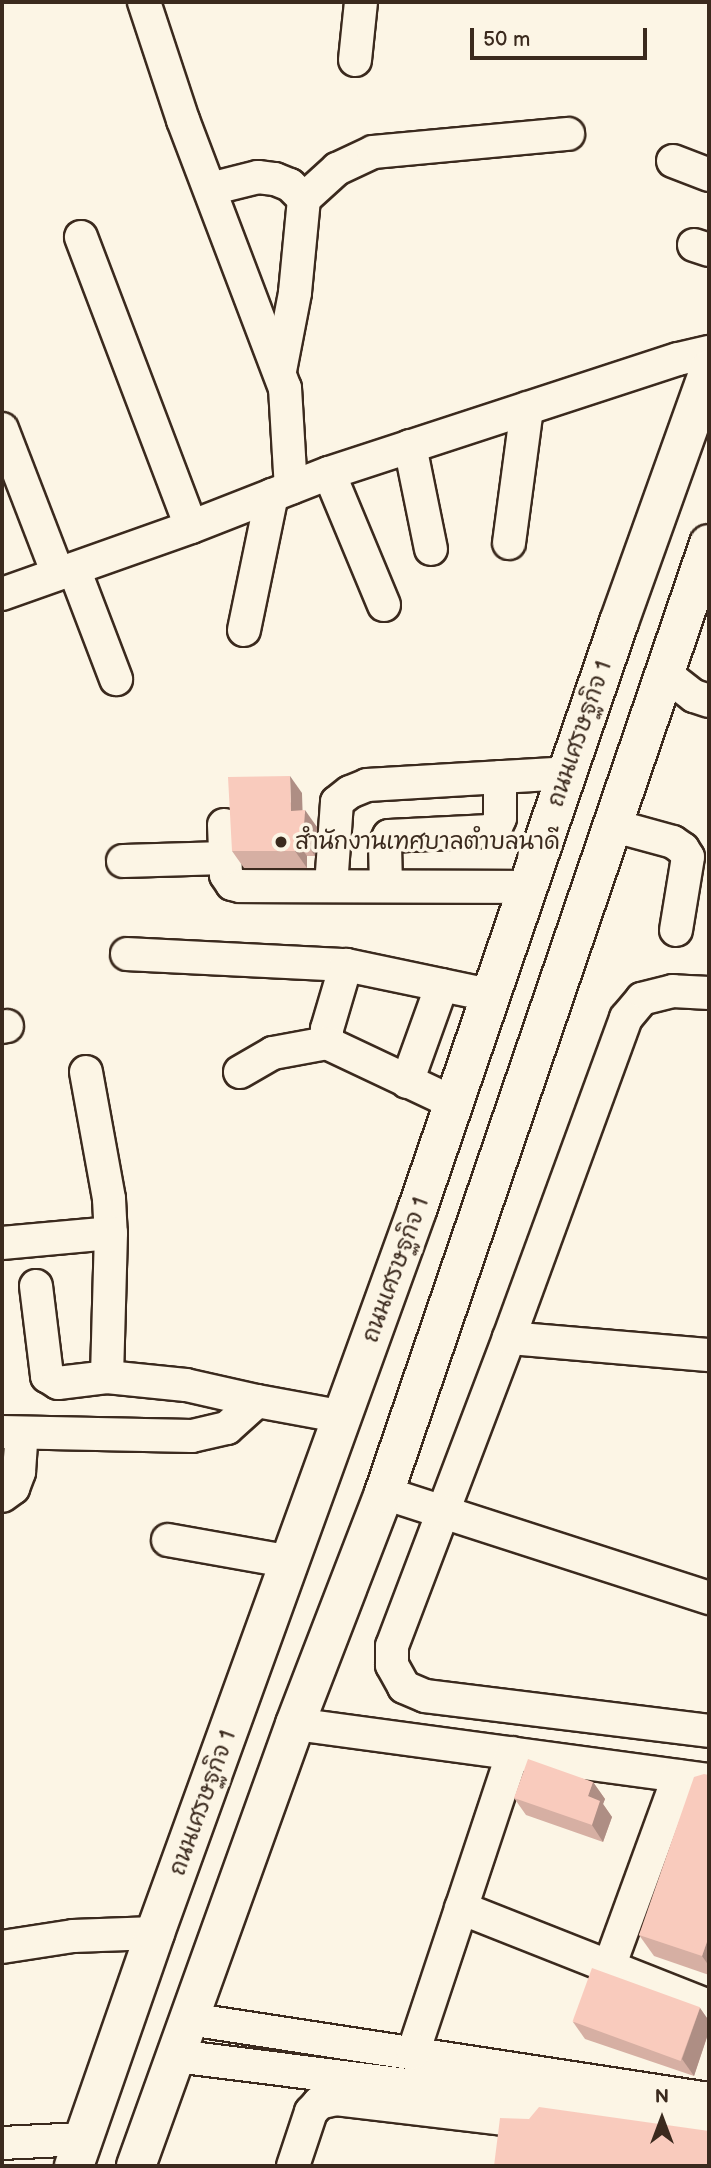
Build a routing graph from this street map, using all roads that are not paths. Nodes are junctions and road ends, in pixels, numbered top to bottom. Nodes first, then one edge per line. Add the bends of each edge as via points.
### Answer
1 (144, 2) edge
2 (361, 2) edge
3 (355, 60) dead end
4 (568, 134) dead end
5 (673, 161) dead end
6 (709, 175) edge
7 (210, 189) junction
8 (304, 199) junction
9 (81, 237) dead end
10 (709, 352) edge
11 (709, 370) edge
12 (279, 371) junction
13 (527, 408) junction
14 (2, 429) edge
15 (410, 446) junction
16 (329, 473) junction
17 (282, 491) junction
18 (191, 527) junction
19 (509, 543) dead end
20 (709, 544) edge
21 (431, 550) dead end
22 (66, 571) junction
23 (2, 594) edge
24 (384, 605) dead end
25 (243, 630) dead end
26 (663, 672) junction
27 (116, 679) dead end
28 (709, 701) edge
29 (567, 773) junction
30 (500, 777) junction
31 (224, 825) dead end
32 (611, 825) junction
33 (225, 858) junction
34 (123, 861) dead end
35 (331, 886) junction
36 (386, 886) junction
37 (528, 887) junction
38 (676, 930) dead end
39 (127, 954) dead end
40 (345, 965) junction
41 (442, 985) junction
42 (709, 993) edge
43 (491, 995) junction
44 (327, 1043) junction
45 (86, 1072) dead end
46 (240, 1072) dead end
47 (407, 1082) junction
48 (454, 1103) junction
49 (111, 1233) junction
50 (2, 1243) edge
51 (36, 1286) dead end
52 (509, 1338) junction
53 (709, 1355) edge
54 (107, 1377) junction
55 (257, 1401) junction
56 (343, 1417) junction
57 (12, 1432) edge
58 (384, 1493) junction
59 (2, 1496) edge
60 (441, 1512) junction
61 (168, 1540) dead end
62 (291, 1562) junction
63 (709, 1598) edge
64 (295, 1724) junction
65 (709, 1731) edge
66 (513, 1753) junction
67 (694, 1778) edge
68 (206, 1797) junction
69 (261, 1819) junction
70 (461, 1908) junction
71 (155, 1933) junction
72 (2, 1947) edge
73 (212, 1954) junction
74 (609, 1967) junction
75 (709, 2006) edge
76 (189, 2019) junction
77 (413, 2053) junction
78 (176, 2056) junction
79 (709, 2099) edge
80 (709, 2123) edge
81 (2, 2143) edge
82 (709, 2144) edge
83 (78, 2152) edge
84 (136, 2166) edge
85 (293, 2166) edge

1 - 7 street
2 - 3 street
4 - 8 street via 373,152 337,169
5 - 6 street
7 - 8 street via 258,177 290,185
7 - 12 street
8 - 12 street via 295,293
9 - 18 street
10 - 13 street
11 - 29 main road, ถนนเศรษฐกิจ 1
12 - 17 street via 286,400
13 - 15 street
13 - 19 street
14 - 22 street
15 - 16 street
15 - 21 street
16 - 17 street
16 - 24 street
17 - 18 street
17 - 25 street
18 - 22 street
20 - 26 main road
22 - 23 street
22 - 27 street
26 - 28 street via 694,696
26 - 32 main road
29 - 30 street
29 - 37 main road, ถนนเศรษฐกิจ 1
30 - 35 street via 367,785 350,792 337,802
30 - 36 street via 500,818 490,831 389,836 385,844
31 - 33 street
32 - 38 street via 673,842 688,857
32 - 58 main road
33 - 34 street
33 - 35 street via 232,884
35 - 36 street
36 - 37 street
37 - 43 main road, ถนนเศรษฐกิจ 1
39 - 40 street
40 - 41 street
40 - 44 street
41 - 43 street
41 - 47 street
42 - 52 street via 673,991 642,999 626,1018
43 - 48 main road, ถนนเศรษฐกิจ 1
44 - 46 street via 273,1053
44 - 47 street
45 - 49 street
47 - 48 street
48 - 56 main road, ถนนเศรษฐกิจ 1
49 - 50 street
49 - 54 street
51 - 54 street via 47,1376 58,1383
52 - 53 street
52 - 60 street
54 - 55 street via 186,1385
55 - 56 street
55 - 57 street via 227,1427 192,1436
56 - 62 main road, ถนนเศรษฐกิจ 1
57 - 59 street via 19,1472 13,1488
58 - 60 street
58 - 64 main road
60 - 63 street
60 - 65 street via 391,1646 391,1665 404,1688 425,1696
61 - 62 street
62 - 68 main road, ถนนเศรษฐกิจ 1
64 - 66 street
64 - 69 main road
66 - 67 street
66 - 70 street
67 - 74 street
68 - 69 main road
68 - 71 main road, ถนนเศรษฐกิจ 1
69 - 73 main road
70 - 74 street
70 - 77 street
71 - 72 street via 73,1936
71 - 73 main road
71 - 83 main road, ถนนเศรษฐกิจ 1
73 - 76 main road
74 - 75 street
76 - 77 street
76 - 78 main road
77 - 79 street
78 - 80 street
78 - 84 main road
81 - 83 street
82 - 85 street via 336,2099 319,2103 311,2112

